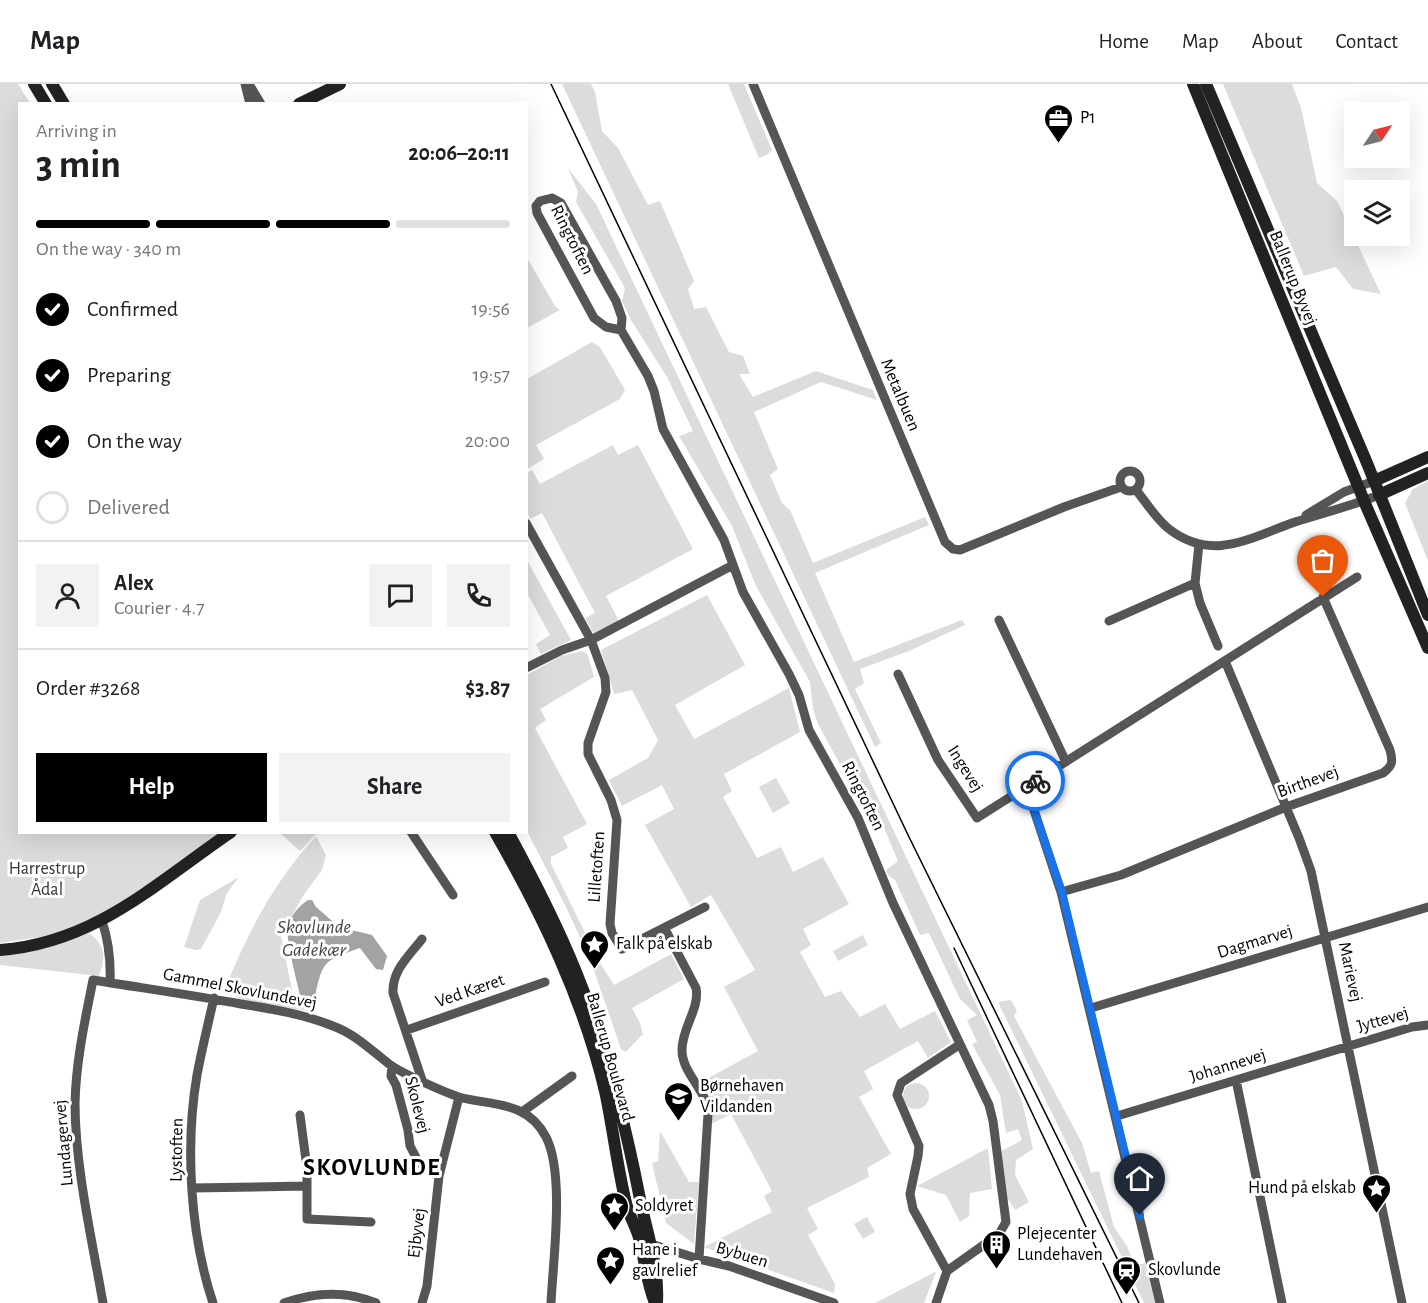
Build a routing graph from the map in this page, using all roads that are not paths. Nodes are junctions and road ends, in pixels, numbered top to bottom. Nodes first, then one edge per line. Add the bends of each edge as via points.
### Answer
1 (34, 84) edge
2 (52, 84) edge
3 (247, 84) edge
4 (340, 84) edge
5 (753, 84) edge
6 (1193, 84) edge
7 (1206, 84) edge
8 (45, 102) edge
9 (63, 102) edge
10 (249, 102) edge
11 (260, 102) edge
12 (303, 102) edge
13 (621, 330) junction
14 (1428, 457) edge
15 (1428, 473) edge
16 (1374, 481) junction
17 (1359, 486) junction
18 (1121, 487) junction
19 (1136, 490) junction
20 (1379, 495) junction
21 (1364, 501) junction
22 (1294, 522) junction
23 (528, 527) edge
24 (1199, 544) junction
25 (733, 565) junction
26 (1357, 577) dead end
27 (1195, 583) junction
28 (1323, 597) junction
29 (1428, 615) edge
30 (999, 620) dead end
31 (1109, 621) dead end
32 (591, 640) junction
33 (1218, 646) dead end
34 (1428, 648) edge
35 (1225, 661) junction
36 (528, 667) edge
37 (898, 674) dead end
38 (1066, 762) junction
39 (1026, 786) junction
40 (1286, 807) junction
41 (228, 834) edge
42 (412, 834) edge
43 (496, 834) edge
44 (509, 834) edge
45 (1062, 892) junction
46 (453, 895) dead end
47 (705, 907) dead end
48 (1428, 907) edge
49 (102, 921) junction
50 (665, 928) junction
51 (1326, 938) junction
52 (422, 939) dead end
53 (0, 950) edge
54 (93, 980) joint
55 (110, 982) junction
56 (545, 982) dead end
57 (214, 998) junction
58 (1091, 1008) junction
59 (1428, 1024) edge
60 (407, 1030) junction
61 (959, 1045) junction
62 (1348, 1047) junction
63 (392, 1066) junction
64 (572, 1076) dead end
65 (422, 1080) junction
66 (1236, 1080) junction
67 (459, 1097) junction
68 (522, 1112) junction
69 (300, 1114) dead end
70 (1117, 1116) junction
71 (439, 1176) junction
72 (308, 1186) junction
73 (192, 1188) junction
74 (371, 1222) dead end
75 (646, 1245) junction
76 (699, 1259) junction
77 (947, 1271) junction
78 (103, 1303) edge
79 (213, 1303) edge
80 (284, 1303) edge
81 (376, 1303) edge
82 (422, 1303) edge
83 (551, 1303) edge
84 (656, 1303) edge
85 (834, 1303) edge
86 (936, 1303) edge
87 (1160, 1303) edge
88 (1282, 1303) edge
89 (1402, 1303) edge

1 - 8 street
2 - 9 street
3 - 10 street
3 - 11 street
4 - 12 street
5 - 18 street, Metalbuen via 945,542 960,550
6 - 17 street, Ballerup Byvej
7 - 16 street, Ballerup Byvej
13 - 13 street, Ringtoften via 622,318 616,301 565,209 552,198 540,201 537,213 594,318 606,327
13 - 25 street, Ringtoften via 648,376 663,429 724,540
14 - 16 street
15 - 20 street
16 - 17 street
16 - 20 street, Ballerup Byvej
17 - 21 street, Ballerup Byvej
17 - 22 street
18 - 19 street
18 - 19 street via 1121,476 1130,471 1140,480
19 - 24 street via 1168,528
20 - 21 street
20 - 29 street, Ballerup Byvej
21 - 22 street
21 - 34 street, Ballerup Byvej
22 - 24 street via 1230,545
23 - 32 street, Lilletoften
24 - 27 street
25 - 32 street
25 - 61 street, Ringtoften via 743,592 799,695 809,730 858,818
26 - 28 street, Ingevej
27 - 31 street
27 - 33 street
28 - 35 street, Ingevej
28 - 40 street, Birthevej via 1393,761 1383,773
30 - 38 street
32 - 36 street
32 - 50 street, Lilletoften via 607,689 588,743 588,754 617,820 610,929 622,949
35 - 38 street, Ingevej
35 - 40 street, Marievej
37 - 39 street, Ingevej via 938,760 977,818
38 - 39 street, Ingevej
39 - 45 street
40 - 45 street, Birthevej via 1121,875
40 - 51 street, Marievej via 1311,871
41 - 49 street
42 - 46 street
43 - 75 street, Ballerup Boulevard via 545,926 580,1012 604,1090 628,1209
44 - 75 street, Ballerup Boulevard via 555,923 590,1007 621,1109
45 - 58 street
47 - 50 street, Lilletoften
48 - 51 street, Dagmarvej
49 - 53 street via 55,940
49 - 55 street via 109,943
50 - 76 street via 698,997 684,1029 682,1050 683,1061 705,1100 708,1114
51 - 58 street, Dagmarvej
51 - 62 street, Marievej
52 - 60 street via 392,983
54 - 55 street, Gammel Skovlundevej
54 - 78 street, Lundagervej via 80,1047 75,1102 78,1149
55 - 57 street, Gammel Skovlundevej
56 - 60 street, Ved Kæret
57 - 63 street, Gammel Skovlundevej via 300,1014 335,1027 357,1038
57 - 73 street, Lystoften via 197,1076
58 - 70 street
59 - 62 street, Jyttevej
60 - 65 street
61 - 77 street, Ringtoften via 993,1121 1006,1222 999,1234
61 - 77 street via 901,1083 897,1095 919,1146 910,1194 913,1209
62 - 66 street, Johannevej
62 - 89 street, Marievej
63 - 65 street, Gammel Skovlundevej
63 - 71 street, Skolevej via 391,1076 410,1146 418,1161
64 - 68 street
65 - 67 street, Gammel Skovlundevej
66 - 70 street, Johannevej
66 - 88 street
67 - 68 street, Gammel Skovlundevej via 498,1103
67 - 71 street, Ejbyvej
68 - 83 street, Gammel Skovlundevej via 545,1135 556,1177
69 - 72 street
70 - 87 street
71 - 82 street, Ejbyvej via 428,1286
72 - 73 street
72 - 74 street via 307,1220
73 - 79 street, Lystoften via 203,1267
75 - 76 street, Bybuen
75 - 84 street, Ballerup Boulevard via 658,1283
76 - 85 street, Bybuen
77 - 86 street
80 - 81 street via 324,1293

